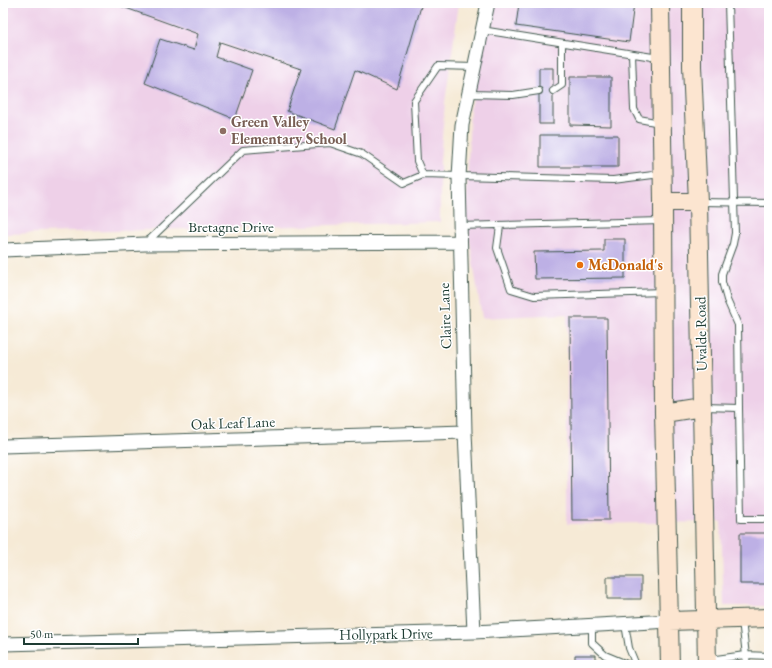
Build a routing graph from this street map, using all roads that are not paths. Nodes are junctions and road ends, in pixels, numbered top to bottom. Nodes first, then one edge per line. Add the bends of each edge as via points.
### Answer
1 (488, 3) edge
2 (660, 3) edge
3 (692, 3) edge
4 (728, 3) edge
5 (481, 30) junction
6 (562, 43) junction
7 (632, 54) junction
8 (660, 58) junction
9 (475, 67) junction
10 (539, 91) dead end
11 (553, 91) dead end
12 (469, 94) junction
13 (661, 123) junction
14 (662, 174) junction
15 (423, 175) junction
16 (459, 177) junction
17 (663, 202) junction
18 (698, 202) junction
19 (734, 202) junction
20 (769, 203) edge
21 (663, 221) junction
22 (459, 226) junction
23 (500, 226) junction
24 (459, 242) junction
25 (145, 244) junction
26 (3, 250) edge
27 (663, 292) junction
28 (702, 407) junction
29 (739, 408) junction
30 (664, 413) junction
31 (465, 432) junction
32 (3, 446) edge
33 (769, 519) edge
34 (769, 618) edge
35 (706, 619) junction
36 (742, 619) junction
37 (670, 621) junction
38 (625, 624) junction
39 (592, 625) junction
40 (474, 632) junction
41 (3, 644) edge
42 (745, 655) junction
43 (769, 656) edge
44 (707, 663) edge
45 (629, 665) edge
46 (636, 665) edge
47 (670, 665) edge
48 (747, 665) edge

1 - 5 street, Claire Lane
2 - 8 main road
3 - 18 main road, Uvalde Road
4 - 19 lane
5 - 6 lane
5 - 9 street, Claire Lane
6 - 7 lane
6 - 11 lane via 562,85
7 - 8 lane
7 - 13 lane via 634,109 639,119
8 - 13 main road
9 - 12 street, Claire Lane
9 - 15 lane via 438,66 414,101 417,161
10 - 12 lane via 513,95
12 - 16 street, Claire Lane via 462,125
13 - 14 main road
14 - 16 lane via 613,180
14 - 17 main road
15 - 16 lane
15 - 25 lane via 404,182 362,154 330,143 243,150
16 - 22 street, Claire Lane
17 - 18 main road
17 - 21 main road
18 - 19 lane
18 - 28 main road, Uvalde Road
19 - 20 lane
19 - 29 lane via 734,244 722,274 722,282 738,324
21 - 23 lane
21 - 27 main road
22 - 23 lane
22 - 24 street, Claire Lane
23 - 27 lane via 498,248 511,289 534,296
24 - 25 street, Bretagne Drive
24 - 31 street, Claire Lane
25 - 26 street, Bretagne Drive
27 - 30 main road
28 - 29 lane
28 - 30 main road
28 - 35 main road, Uvalde Road
29 - 33 lane via 740,519
30 - 37 main road
31 - 32 street, Oak Leaf Lane
31 - 40 street, Claire Lane
34 - 36 main road, Hollypark Drive
35 - 36 main road, Hollypark Drive
35 - 37 main road, Hollypark Drive
35 - 44 main road, Uvalde Road
36 - 42 lane
37 - 38 street, Hollypark Drive
37 - 47 main road
38 - 39 street, Hollypark Drive
38 - 46 lane via 629,648
39 - 40 street, Hollypark Drive
39 - 45 lane via 592,643 606,655
40 - 41 street, Hollypark Drive
42 - 43 lane
42 - 44 lane
42 - 48 lane

